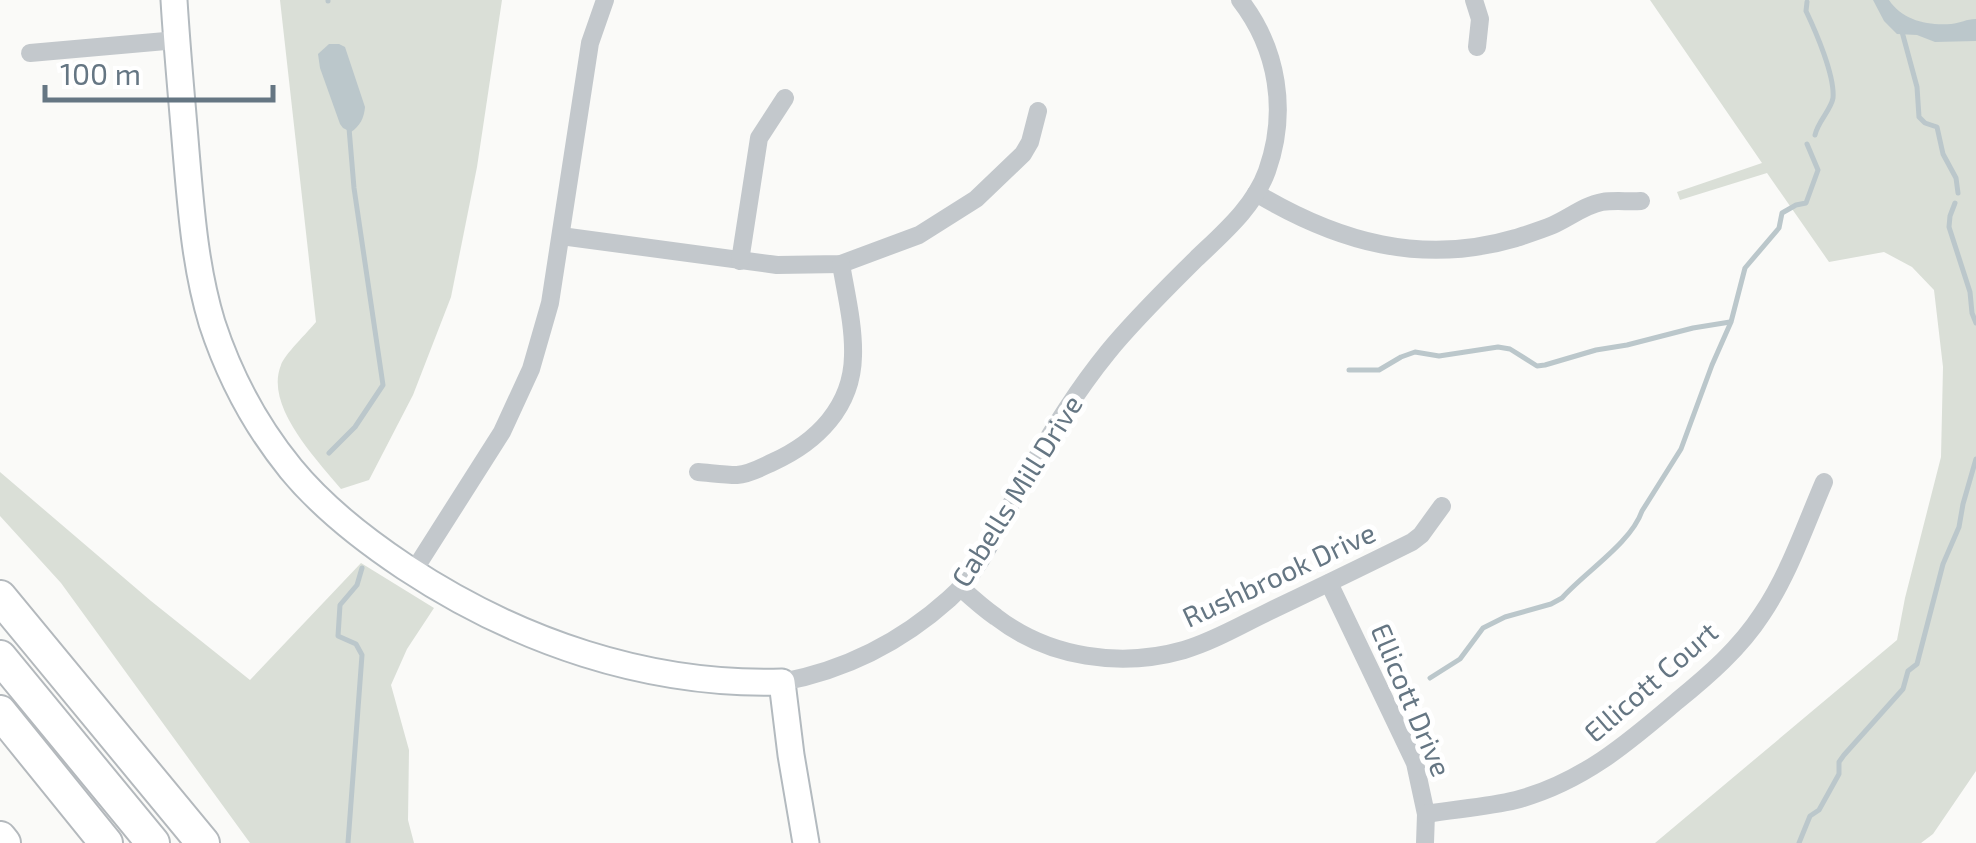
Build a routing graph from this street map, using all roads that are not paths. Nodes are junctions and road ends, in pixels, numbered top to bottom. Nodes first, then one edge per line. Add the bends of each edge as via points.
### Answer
1 (174, 0) edge
2 (605, 0) edge
3 (1240, 0) edge
4 (1474, 0) edge
5 (177, 40) junction
6 (1477, 47) dead end
7 (30, 54) dead end
8 (785, 98) dead end
9 (1038, 111) dead end
10 (1256, 193) junction
11 (1641, 201) dead end
12 (561, 236) junction
13 (740, 261) junction
14 (841, 264) junction
15 (698, 472) dead end
16 (1824, 482) dead end
17 (1442, 506) dead end
18 (413, 572) junction
19 (1330, 583) junction
20 (960, 588) junction
21 (0, 597) edge
22 (0, 658) edge
23 (782, 682) junction
24 (0, 688) edge
25 (0, 712) edge
26 (0, 722) edge
27 (55, 779) junction
28 (1426, 814) junction
29 (106, 843) edge
30 (149, 843) edge
31 (202, 843) edge
32 (806, 843) edge
33 (1424, 843) edge

1 - 5 street, Cabells Mill Drive
2 - 12 street via 590,43
3 - 10 street, Cabells Mill Drive via 1264,38 1277,86 1274,148
4 - 6 street
5 - 7 street
5 - 18 street, Cabells Mill Drive via 198,266 232,374 272,444 308,489
8 - 13 street via 759,138
9 - 14 street via 1024,154 976,199 919,235
10 - 11 street via 1339,234 1427,250 1513,238 1602,202
10 - 20 street, Cabells Mill Drive via 1085,381
12 - 13 street
12 - 18 street via 542,338 518,399
13 - 14 street
14 - 15 street via 854,358 836,413 800,448 752,471
16 - 28 street, Ellicott Court via 1761,616 1715,669 1631,741 1556,786 1502,803
17 - 19 street, Rushbrook Drive via 1412,542
18 - 23 street, Cabells Mill Drive via 489,616 586,655 688,678
19 - 20 street, Rushbrook Drive via 1204,643 1122,659 1039,642
19 - 28 street, Ellicott Drive via 1415,763
20 - 23 street, Cabells Mill Drive via 869,655
21 - 31 highway
22 - 30 highway
23 - 32 street
24 - 30 highway via 74,774
25 - 27 highway
26 - 27 highway
27 - 29 highway
28 - 33 street, Ellicott Drive

